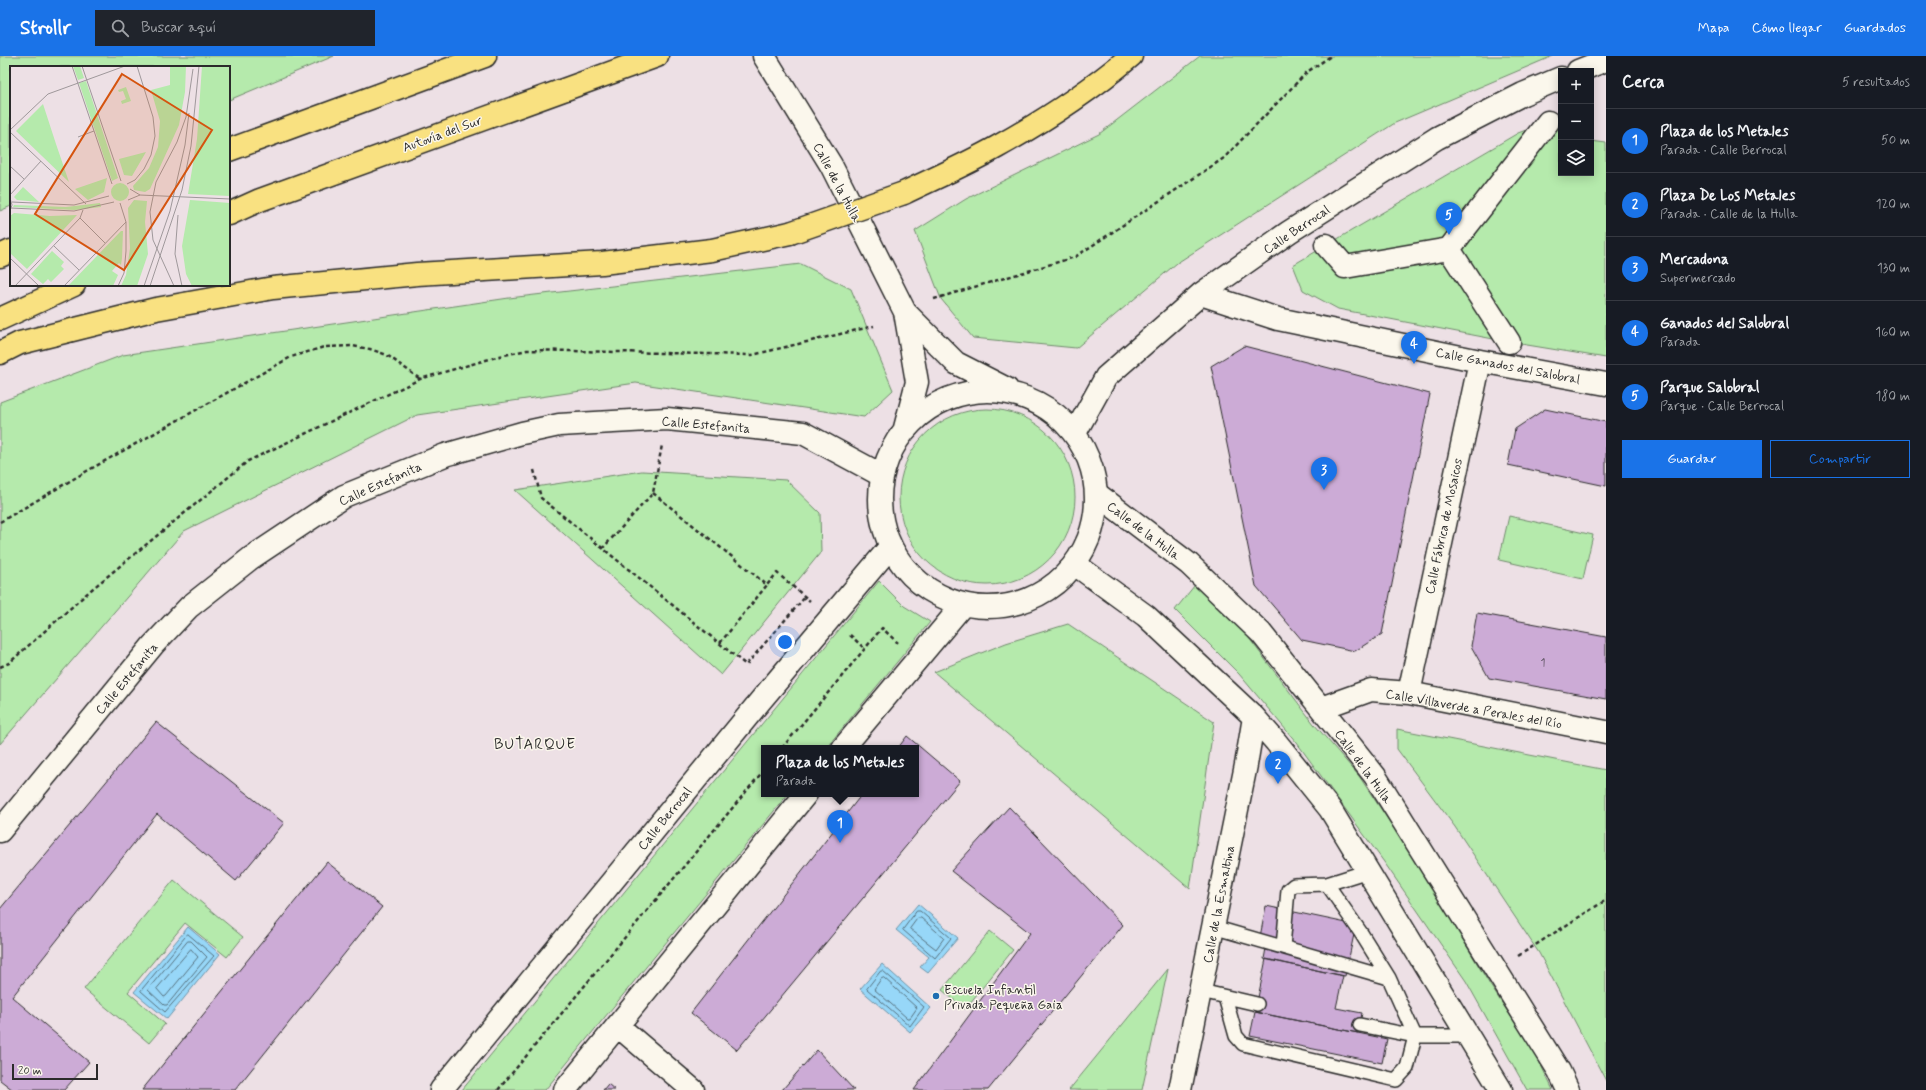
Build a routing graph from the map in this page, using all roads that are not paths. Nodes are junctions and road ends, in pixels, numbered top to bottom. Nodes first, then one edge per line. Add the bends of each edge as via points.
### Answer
1 (485, 56) edge
2 (764, 56) edge
3 (1131, 56) edge
4 (648, 59) edge
5 (1606, 60) edge
6 (1586, 68) edge
7 (1558, 79) edge
8 (1548, 122) dead end
9 (230, 150) edge
10 (230, 214) edge
11 (1326, 245) dead end
12 (1450, 249) junction
13 (10, 251) edge
14 (0, 256) edge
15 (72, 286) edge
16 (1202, 294) junction
17 (905, 312) junction
18 (0, 319) edge
19 (1509, 342) dead end
20 (0, 353) edge
21 (1480, 361) junction
22 (1606, 384) edge
23 (1018, 395) junction
24 (905, 428) junction
25 (1075, 433) junction
26 (881, 475) junction
27 (1097, 494) junction
28 (890, 547) junction
29 (1076, 565) junction
30 (962, 606) junction
31 (1409, 693) junction
32 (1321, 708) junction
33 (1254, 717) junction
34 (1606, 732) edge
35 (846, 745) edge
36 (804, 797) edge
37 (0, 831) edge
38 (1368, 871) junction
39 (1327, 884) junction
40 (1213, 927) junction
41 (1283, 947) junction
42 (1389, 978) junction
43 (1200, 991) junction
44 (1225, 996) junction
45 (1257, 1004) dead end
46 (1360, 1025) dead end
47 (618, 1026) junction
48 (1415, 1036) junction
49 (1468, 1036) junction
50 (441, 1090) edge
51 (565, 1090) edge
52 (693, 1090) edge
53 (1180, 1090) edge
54 (1501, 1090) edge
55 (1568, 1090) edge

1 - 9 highway
2 - 17 street, Calle de la Hulla via 831,165
3 - 20 highway, bridge via 1101,81 1003,144 904,193 790,233 712,250 602,263 417,274 273,288 156,309 20,344
4 - 10 highway, Autovía del Sur via 260,200
5 - 6 street
7 - 16 street, Calle Berrocal via 1523,94 1437,138 1289,232
8 - 12 street
11 - 12 street via 1345,267
12 - 19 street
13 - 14 highway
15 - 18 highway
16 - 21 street, Calle Ganados del Salobral via 1278,319
16 - 25 street, Calle Berrocal via 1106,377
17 - 23 street via 956,363
17 - 24 street via 917,382
21 - 22 street, Calle Ganados del Salobral
21 - 31 street, Calle Fábrica de Mosaicos
23 - 24 street via 988,390 957,394 928,408
23 - 25 street via 1050,410
24 - 26 street via 890,450
25 - 27 street via 1094,472
26 - 28 street via 879,512
26 - 37 street, Calle Estefanita via 802,433 667,419 559,426 522,433 445,455 344,496 251,558 189,607 153,645
27 - 29 street via 1095,519 1088,543
27 - 32 street, Calle de la Hulla via 1202,576 1261,633
28 - 30 street via 919,585
28 - 50 street, Calle Berrocal
29 - 30 street via 1044,594 1004,608
29 - 33 street via 1146,616
30 - 35 street
31 - 32 street, Calle Villaverde a Perales del Río via 1371,690
31 - 34 street, Calle Villaverde a Perales del Río
32 - 55 street, Calle de la Hulla via 1375,776 1559,1071
33 - 38 street via 1330,809
33 - 40 street, Calle de la Esmaltina
36 - 47 street
38 - 39 lane
38 - 49 street
39 - 41 lane via 1294,885 1288,890
39 - 42 lane
40 - 41 lane
40 - 43 street, Calle de la Esmaltina
41 - 42 lane
42 - 48 lane
43 - 44 lane
43 - 53 street, Calle de la Esmaltina
44 - 45 lane
44 - 48 lane via 1236,1036 1243,1044 1396,1080 1407,1068
46 - 48 lane
47 - 51 street
47 - 52 street
48 - 49 lane
49 - 54 street

